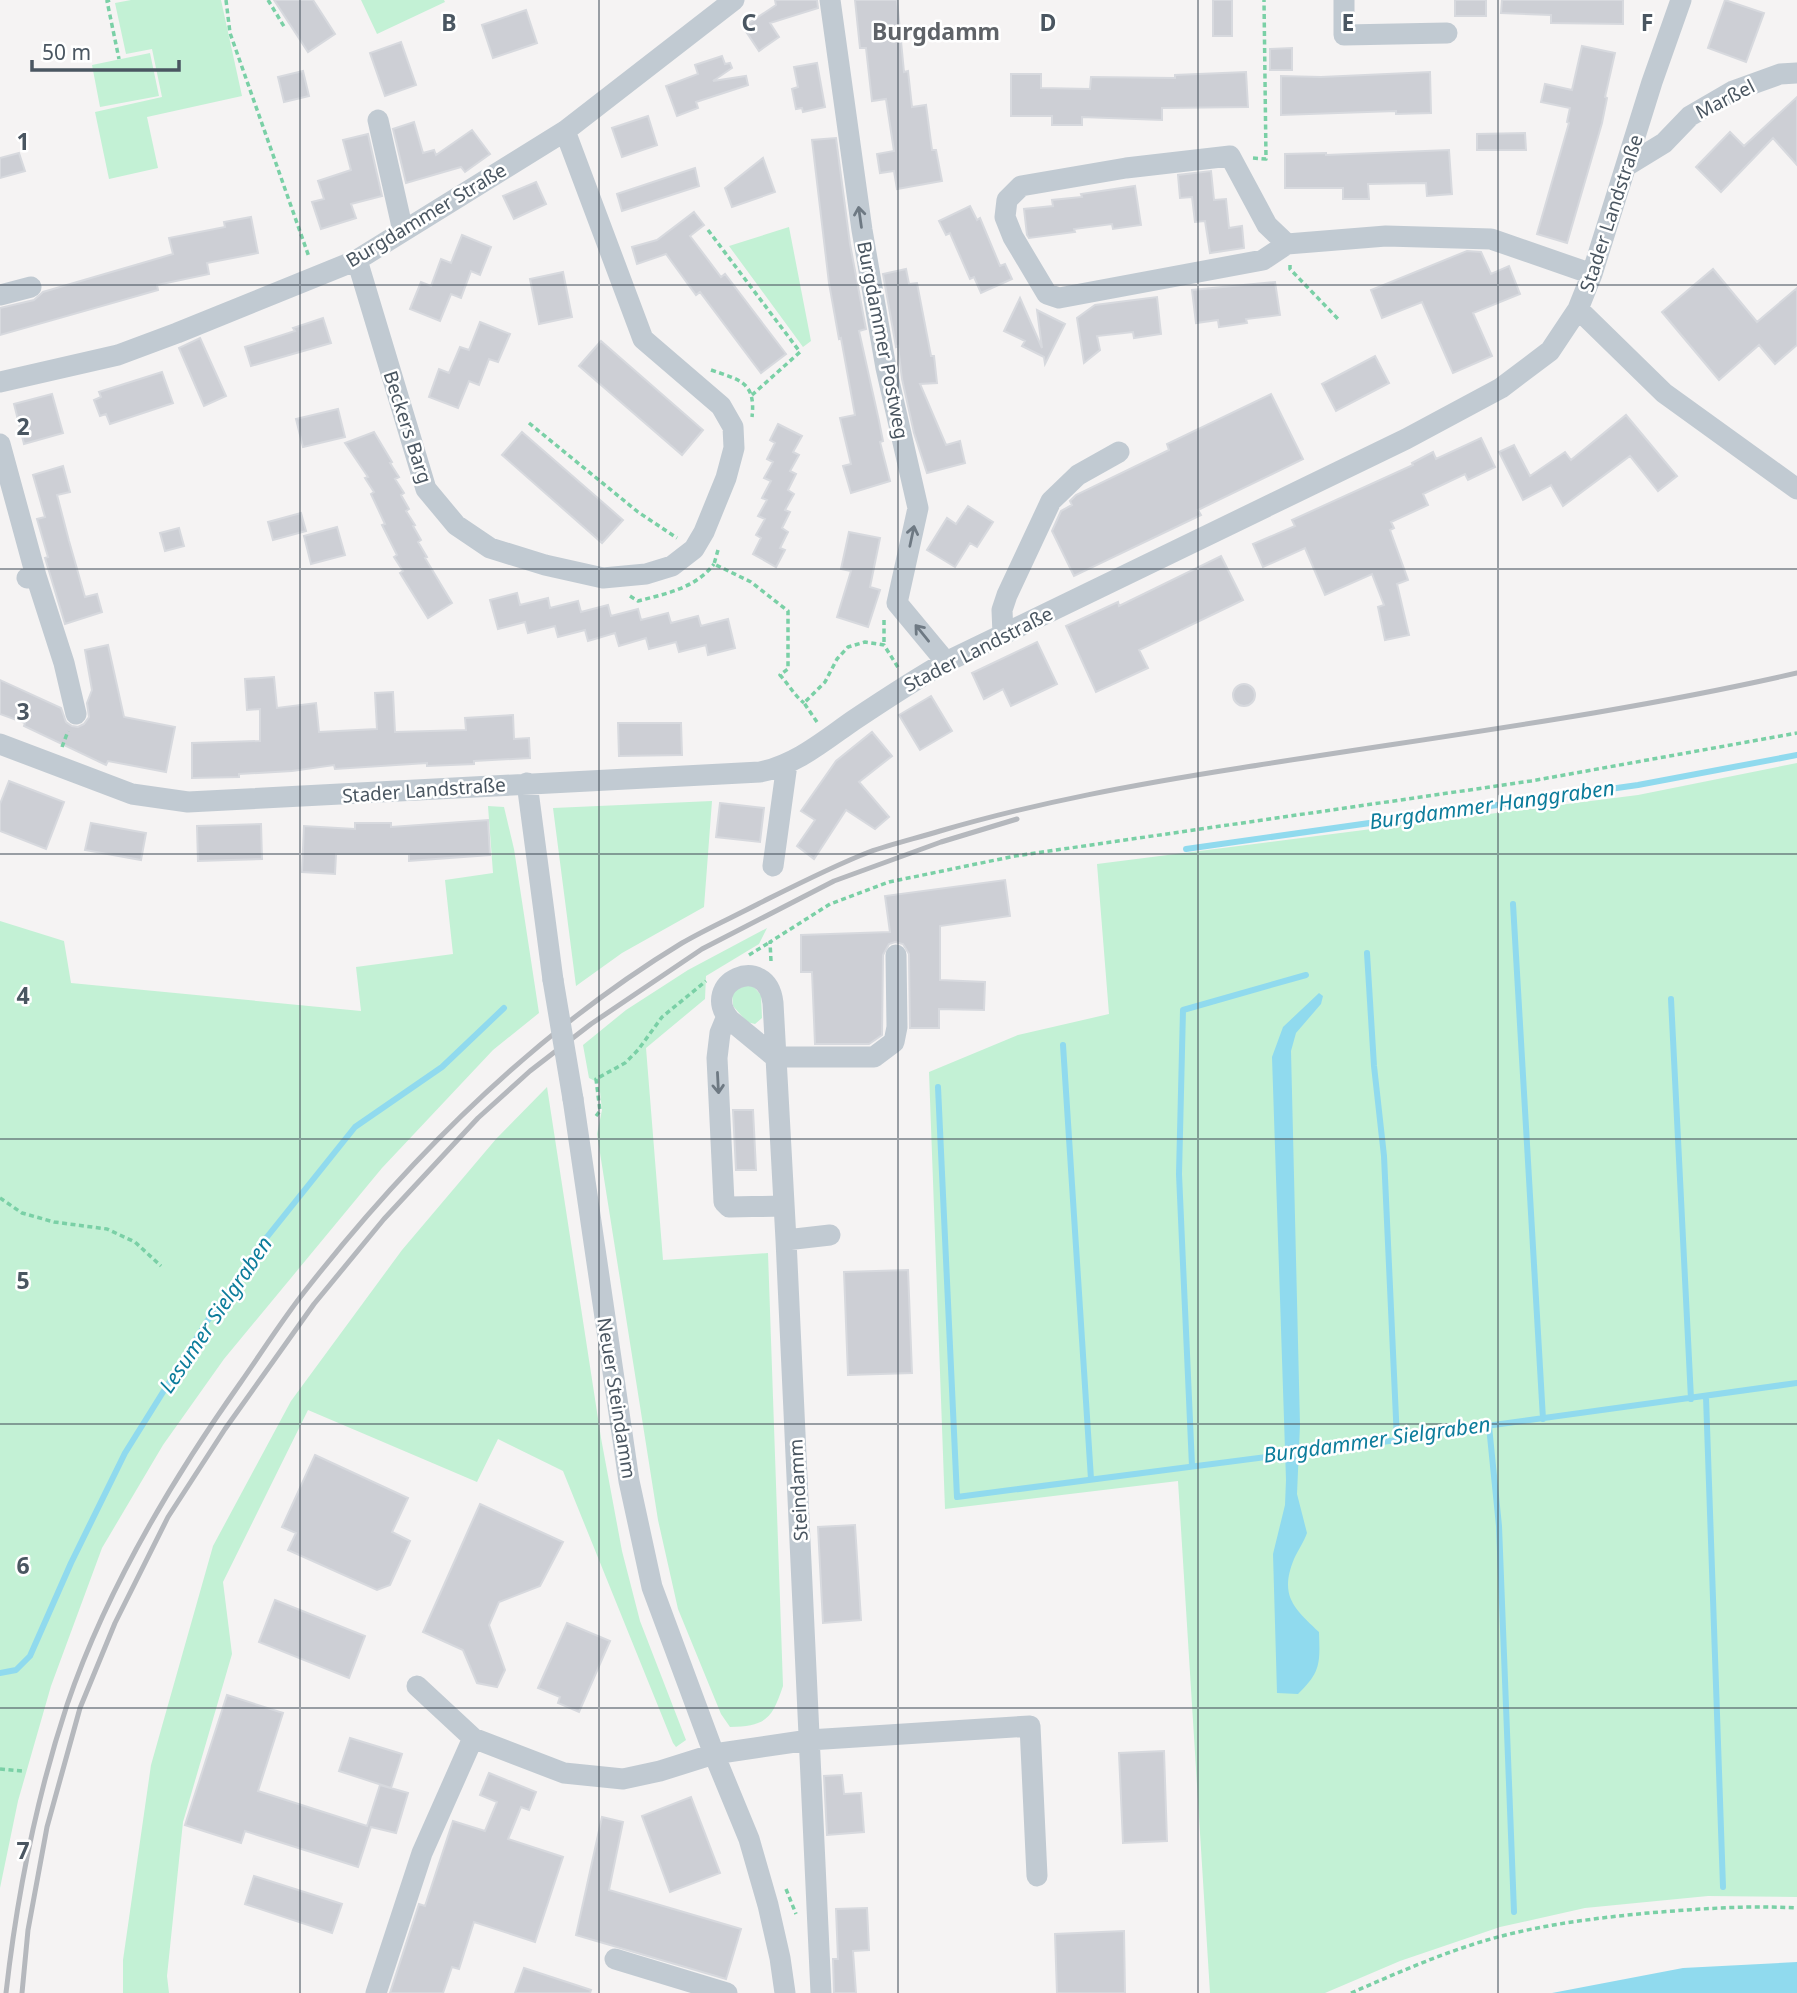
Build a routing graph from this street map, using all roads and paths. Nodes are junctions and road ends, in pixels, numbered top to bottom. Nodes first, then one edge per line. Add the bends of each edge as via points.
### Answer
1 (110, 0) edge
2 (226, 0) edge
3 (268, 0) edge
4 (734, 0) edge
5 (830, 0) edge
6 (1264, 0) edge
7 (1344, 0) edge
8 (1681, 0) edge
9 (285, 28) dead end
10 (1447, 33) dead end
11 (119, 59) dead end
12 (1797, 73) edge
13 (378, 120) dead end
14 (565, 131) junction
15 (1230, 156) junction
16 (1628, 165) junction
17 (708, 230) dead end
18 (403, 231) junction
19 (1287, 244) junction
20 (357, 260) junction
21 (1592, 274) junction
22 (315, 276) junction
23 (31, 287) dead end
24 (0, 295) edge
25 (1578, 309) junction
26 (1339, 320) dead end
27 (0, 382) edge
28 (752, 395) dead end
29 (529, 423) dead end
30 (0, 444) edge
31 (1119, 452) dead end
32 (1797, 489) edge
33 (694, 549) junction
34 (742, 577) dead end
35 (1003, 634) junction
36 (946, 662) junction
37 (908, 684) junction
38 (804, 703) junction
39 (76, 713) joint
40 (1797, 733) edge
41 (829, 737) junction
42 (0, 744) edge
43 (787, 764) junction
44 (53, 765) junction
45 (527, 783) junction
46 (773, 866) dead end
47 (770, 942) junction
48 (748, 955) dead end
49 (896, 955) dead end
50 (714, 976) dead end
51 (765, 983) junction
52 (727, 1016) junction
53 (775, 1057) junction
54 (600, 1111) dead end
55 (0, 1198) edge
56 (784, 1206) junction
57 (830, 1235) dead end
58 (786, 1240) junction
59 (161, 1266) dead end
60 (417, 1686) dead end
61 (473, 1738) junction
62 (809, 1740) junction
63 (714, 1754) junction
64 (0, 1769) edge
65 (22, 1771) dead end
66 (1037, 1876) dead end
67 (1797, 1908) edge
68 (615, 1959) dead end
69 (376, 1993) edge
70 (727, 1993) edge
71 (785, 1993) edge
72 (821, 1993) edge
73 (1351, 1993) edge

1 - 11 path
2 - 22 path via 230,33
3 - 9 path
4 - 14 street, Burgdammer Straße
36 -> 5 street, Burgdammer Postweg via 897,603 918,508 886,368 862,230
6 - 15 path via 1266,159
7 - 10 street via 1344,35
8 - 16 street, Stader Landstraße
12 - 16 street, Marßel via 1780,74 1733,91 1690,116 1664,143
13 - 18 street
14 - 18 street, Burgdammer Straße
14 - 33 street via 643,339 721,406 733,427 734,448 726,478
15 - 19 street via 1268,225
15 - 19 street via 1021,186 1007,201 1005,217 1047,294 1059,298 1263,260
16 - 21 street, Stader Landstraße
17 - 28 path via 800,352
18 - 20 street, Burgdammer Straße
19 - 21 street via 1386,236 1491,239
19 - 26 path via 1290,269
20 - 22 street, Burgdammer Straße
20 - 33 street, Beckers Barg via 426,489 456,525 490,548 603,578 646,574 672,565
21 - 25 street, Stader Landstraße
22 - 27 street, Burgdammer Straße via 118,355
23 - 24 street
25 - 32 street via 1664,393
25 - 35 street, Stader Landstraße via 1550,351 1501,388 1406,439
29 - 33 path via 638,512
30 - 39 street via 31,577 64,663
31 - 35 street via 1078,475 1051,501 1007,595
34 - 38 path via 788,611 788,669 780,675
35 - 36 street, Stader Landstraße
36 - 37 street, Stader Landstraße
37 - 38 path via 884,645 865,642 848,647 825,682
37 - 41 street, Stader Landstraße
38 - 41 path
39 - 44 path
40 - 47 path via 1531,781 1015,856 889,882 830,904
41 - 43 street, Stader Landstraße
42 - 44 street, Stader Landstraße
43 - 45 street, Stader Landstraße via 760,772
43 - 46 street
44 - 45 street, Stader Landstraße via 132,794 188,802
45 - 63 street, Neuer Steindamm, bridge via 629,1480 652,1587
47 - 48 path
47 - 51 path via 771,973
49 - 53 street via 894,1042 874,1057
50 - 54 path via 662,1017 625,1063 596,1079
51 - 52 street via 743,975 729,982 722,996
51 - 53 street, Steindamm via 772,993
52 - 53 street
52 -> 56 street via 717,1058 724,1202 729,1207
53 - 56 street, Steindamm
55 - 59 path via 22,1213 107,1229 135,1242
56 - 58 street, Steindamm
57 - 58 street
58 - 62 street, Steindamm
60 - 61 street
61 - 63 street via 564,1773 623,1779
61 - 69 street via 422,1853
62 - 63 street
62 - 66 street via 1030,1726
62 - 72 street, Steindamm
63 - 71 street via 749,1839
64 - 65 path
67 - 73 path via 1709,1908 1596,1918 1530,1930 1466,1947
68 - 70 street

